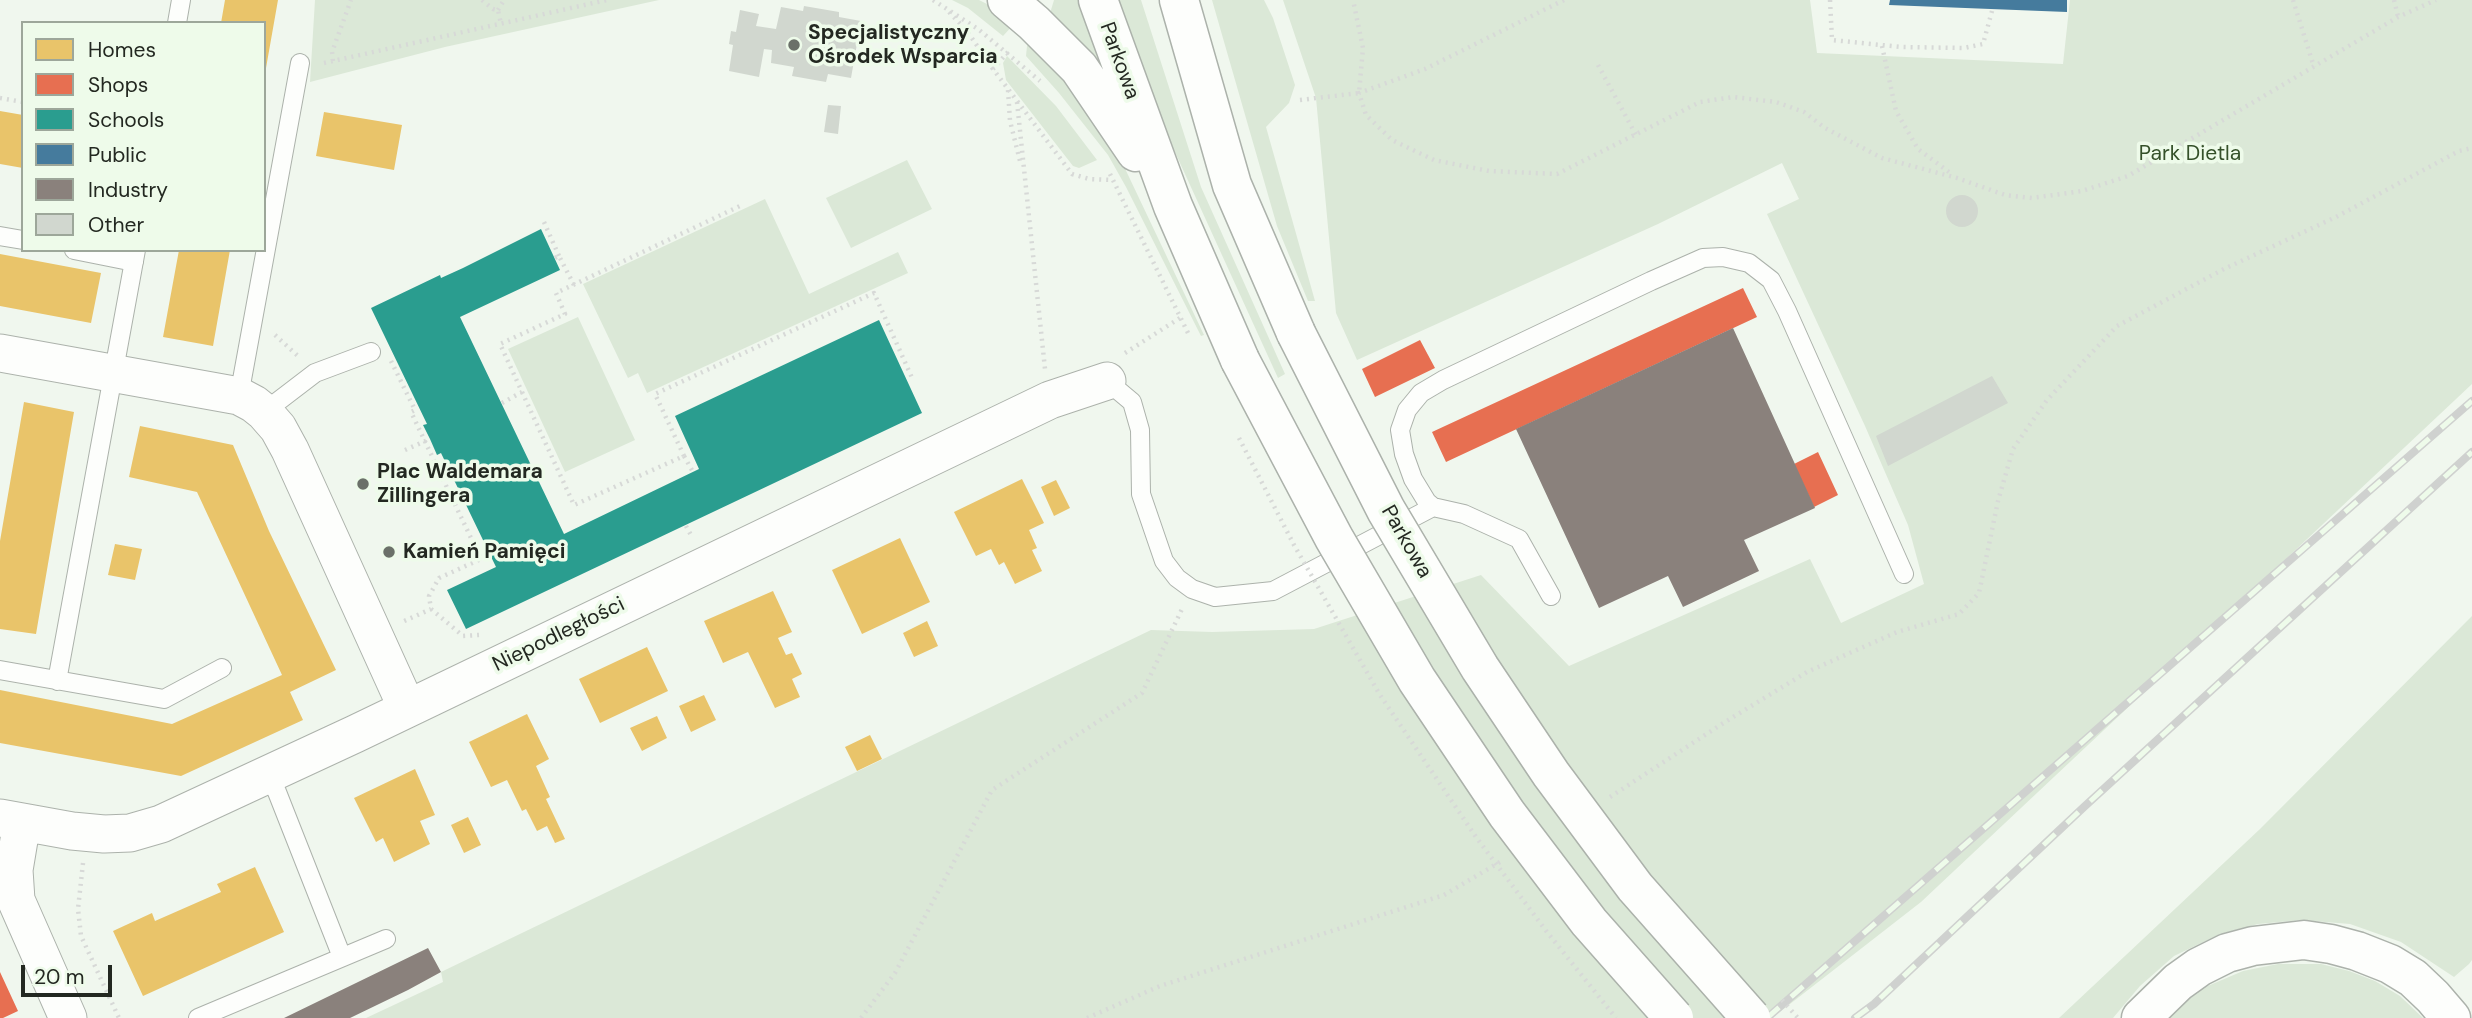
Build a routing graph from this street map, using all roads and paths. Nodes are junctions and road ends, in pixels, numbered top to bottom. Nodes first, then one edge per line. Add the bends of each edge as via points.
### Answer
1 (181, 0) edge
2 (351, 0) edge
3 (482, 0) edge
4 (504, 0) edge
5 (607, 0) edge
6 (1007, 0) edge
7 (1098, 0) edge
8 (1179, 0) edge
9 (1353, 0) edge
10 (1564, 0) edge
11 (1830, 0) edge
12 (2293, 0) edge
13 (2394, 0) edge
14 (2436, 0) edge
15 (935, 1) edge
16 (498, 9) junction
17 (1992, 11) dead end
18 (2398, 17) junction
19 (177, 21) edge
20 (502, 24) junction
21 (1882, 46) junction
22 (333, 61) junction
23 (300, 63) joint
24 (1598, 65) dead end
25 (2314, 67) junction
26 (993, 69) junction
27 (1007, 89) junction
28 (1359, 93) junction
29 (0, 98) edge
30 (1300, 100) dead end
31 (21, 102) edge
32 (1017, 102) junction
33 (1636, 135) junction
34 (2472, 148) edge
35 (1024, 176) junction
36 (1957, 178) junction
37 (742, 205) dead end
38 (1172, 206) junction
39 (544, 222) dead end
40 (0, 236) edge
41 (21, 240) edge
42 (94, 252) edge
43 (135, 256) edge
44 (574, 285) junction
45 (1180, 318) junction
46 (254, 321) junction
47 (1191, 339) dead end
48 (371, 352) joint
49 (0, 353) edge
50 (1116, 366) junction
51 (315, 373) junction
52 (113, 375) junction
53 (1046, 377) dead end
54 (913, 380) dead end
55 (522, 392) junction
56 (502, 403) dead end
57 (251, 404) junction
58 (427, 440) junction
59 (405, 450) dead end
60 (684, 456) junction
61 (693, 472) dead end
62 (1433, 508) junction
63 (1904, 574) dead end
64 (1192, 589) junction
65 (1551, 596) dead end
66 (431, 609) junction
67 (399, 623) dead end
68 (490, 635) dead end
69 (222, 668) dead end
70 (0, 670) edge
71 (57, 681) junction
72 (407, 708) junction
73 (267, 773) junction
74 (1604, 791) dead end
75 (1603, 801) dead end
76 (1613, 802) dead end
77 (11, 820) edge
78 (1501, 861) dead end
79 (80, 881) dead end
80 (386, 939) dead end
81 (342, 957) junction
82 (1766, 1009) edge
83 (68, 1018) edge
84 (118, 1018) edge
85 (198, 1018) edge
86 (861, 1018) edge
87 (1087, 1018) edge
88 (1674, 1018) edge
89 (1798, 1018) edge
90 (2141, 1018) edge
91 (2451, 1018) edge

1 - 19 lane
2 - 22 path via 332,52
3 - 16 path
4 - 16 path
5 - 20 path
6 - 38 street via 1079,68
7 - 38 street, Parkowa
8 - 82 street, Parkowa, bridge via 1232,185 1296,333 1386,510 1480,668 1635,887
9 - 28 path via 1363,48
10 - 28 path via 1425,69
11 - 21 path via 1832,40
12 - 25 path
13 - 18 path
14 - 18 path
15 - 26 path via 967,32
15 - 26 path via 1007,54
16 - 20 path
17 - 21 path via 1983,44 1964,48
18 - 25 path
20 - 22 path
21 - 36 path via 1896,111 1918,149
22 - 23 path
23 - 46 lane
24 - 33 path
25 - 36 path via 2128,176 2082,191 2032,198 2005,195
26 - 27 path
27 - 32 path
27 - 35 path
28 - 30 path
28 - 33 path via 1366,115 1392,140 1434,160 1489,171 1557,174
29 - 31 path
32 - 35 path
32 - 45 path via 1072,174 1112,180
33 - 36 path via 1700,102 1733,97 1776,102 1804,112 1882,158
34 - 75 path via 2117,326 2047,400 2013,449 1979,593 1959,614 1897,632 1807,672
35 - 53 path
37 - 44 path
38 - 88 street, Parkowa, bridge via 1240,360 1328,527 1417,680 1507,814 1581,911
39 - 44 path
40 - 41 lane
42 - 43 lane
43 - 52 lane
44 - 55 path via 556,293 565,314 500,344
45 - 47 path
45 - 50 path
46 - 51 path via 263,324
46 - 57 lane
48 - 51 lane
48 - 58 path via 384,347
49 - 52 street
50 - 64 lane via 1140,430 1141,494 1164,561
50 - 72 street, Niepodległości
51 - 57 lane
52 - 57 street
52 - 71 lane
54 - 60 path via 874,293 655,394
55 - 56 path
55 - 60 path via 575,505
57 - 72 street via 278,428 290,450
58 - 59 path
58 - 66 path via 481,559 439,578 429,596
60 - 61 path
62 - 63 lane via 1413,479 1400,430 1407,410 1421,393 1651,281 1703,258 1723,257 1749,262 1771,280
62 - 64 lane via 1273,592 1215,597
62 - 65 lane via 1464,514 1519,539
64 - 86 path via 1142,693 992,790 895,973
66 - 67 path
66 - 68 path via 463,636
69 - 71 lane via 164,699
70 - 71 lane
72 - 73 street, Niepodległości
73 - 77 street, Niepodległości via 161,824 130,833 87,833
73 - 81 lane
74 - 76 path
77 - 83 street via 16,900
78 - 87 path via 1444,895 1160,986
79 - 84 path via 81,936
80 - 81 lane
81 - 85 lane
82 - 89 path, bridge
90 - 91 street via 2199,967 2227,953 2304,940 2357,951 2390,964 2413,978

